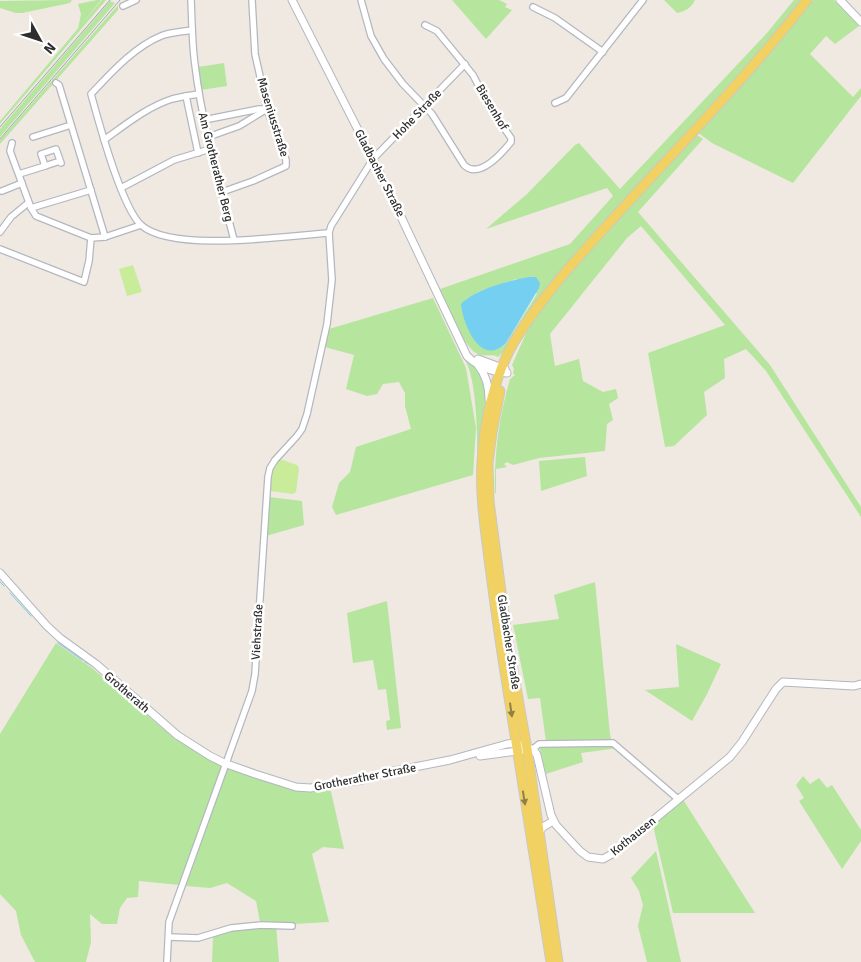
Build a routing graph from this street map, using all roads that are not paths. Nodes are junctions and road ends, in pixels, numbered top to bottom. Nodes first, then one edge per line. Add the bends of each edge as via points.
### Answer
1 (136, 0) edge
2 (191, 0) edge
3 (252, 0) edge
4 (292, 0) edge
5 (361, 0) edge
6 (643, 0) edge
7 (807, 0) edge
8 (840, 0) edge
9 (123, 6) dead end
10 (533, 7) dead end
11 (861, 22) edge
12 (425, 25) dead end
13 (192, 30) junction
14 (603, 52) junction
15 (465, 64) junction
16 (56, 83) dead end
17 (199, 94) junction
18 (186, 96) junction
19 (555, 103) dead end
20 (424, 106) junction
21 (267, 109) junction
22 (204, 120) junction
23 (71, 125) junction
24 (33, 137) dead end
25 (208, 137) junction
26 (104, 140) junction
27 (12, 143) dead end
28 (210, 149) junction
29 (198, 153) junction
30 (373, 159) junction
31 (45, 166) junction
32 (19, 174) junction
33 (22, 183) junction
34 (121, 188) junction
35 (91, 190) junction
36 (2, 191) dead end
37 (222, 192) junction
38 (30, 205) junction
39 (141, 225) junction
40 (0, 232) edge
41 (329, 233) junction
42 (106, 237) junction
43 (91, 238) junction
44 (234, 240) junction
45 (0, 249) edge
46 (532, 315) junction
47 (464, 349) junction
48 (511, 349) junction
49 (474, 362) junction
50 (488, 362) junction
51 (503, 371) junction
52 (489, 409) junction
53 (0, 573) edge
54 (861, 684) edge
55 (516, 746) junction
56 (530, 749) junction
57 (225, 764) junction
58 (678, 799) junction
59 (553, 821) junction
60 (538, 834) junction
61 (292, 926) dead end
62 (169, 937) junction
63 (167, 962) edge
64 (551, 962) edge
65 (558, 962) edge

1 - 9 street
2 - 13 street, Am Grotherather Berg
3 - 21 street, Maseniusstraße via 255,54
4 - 30 street, Gladbacher Straße
5 - 20 street via 371,36 384,59
6 - 14 street
7 - 46 main road via 565,272
8 - 11 street
10 - 14 street via 555,18
12 - 15 street via 438,31
13 - 17 street, Am Grotherather Berg
13 - 26 street via 160,37 141,48 91,94
14 - 19 street via 566,98
15 - 20 street, Hohe Straße
15 - 20 street, Biesenhof via 511,138 504,151 482,168 468,169
16 - 23 street
17 - 18 street
17 - 22 street, Am Grotherather Berg
18 - 26 street via 138,116
18 - 29 street, Am Grotherather Berg
20 - 30 street, Hohe Straße
21 - 22 street
21 - 25 street via 239,126
21 - 37 street, Maseniusstraße via 286,166
22 - 25 street, Am Grotherather Berg
23 - 24 street
23 - 35 street
25 - 28 street, Am Grotherather Berg
26 - 34 street
27 - 32 street via 10,151
28 - 29 street
28 - 37 street, Am Grotherather Berg
29 - 34 street via 174,160
30 - 41 street, Hohe Straße
30 - 47 street, Gladbacher Straße
31 - 31 street via 41,154 56,149 61,162
31 - 32 street
32 - 33 street
33 - 36 street
33 - 38 street
34 - 39 street
35 - 38 street
35 - 42 street
37 - 44 street, Am Grotherather Berg
38 - 40 street via 11,218
38 - 43 street via 41,219
39 - 42 street
39 - 44 street via 166,238
41 - 44 street
41 - 57 street, Viehstraße via 332,280 326,328 302,429 270,468 255,674 247,709
42 - 43 street
43 - 45 street via 90,261 84,282
46 - 48 main road
46 - 51 main road
47 - 49 street, Gladbacher Straße
47 - 50 street via 476,359
48 - 50 street via 502,357
48 - 51 main road
49 - 51 street
49 - 52 street, Gladbacher Straße via 486,378
50 - 51 street
51 - 52 main road, Gladbacher Straße
51 - 56 main road, Gladbacher Straße via 488,464 489,501 507,637
52 -> 55 main road, Gladbacher Straße via 481,488
53 - 57 street, Grotherath via 60,638 96,664 177,735
54 - 58 street, Kothausen via 783,682 730,756
55 - 56 street, Grotherather Straße
55 - 57 street, Grotherather Straße via 362,780 310,788 285,784
55 -> 64 main road, Gladbacher Straße
56 - 58 street via 538,744 613,743
56 - 59 street, Kothausen via 537,755
56 - 60 main road, Gladbacher Straße
57 - 62 street, Viehstraße via 169,922
58 - 59 street, Kothausen via 612,854 602,858 588,857 580,851
59 - 60 street
60 - 65 main road, Gladbacher Straße
61 - 62 street via 261,925 231,928 198,938
62 - 63 street, Viehstraße

